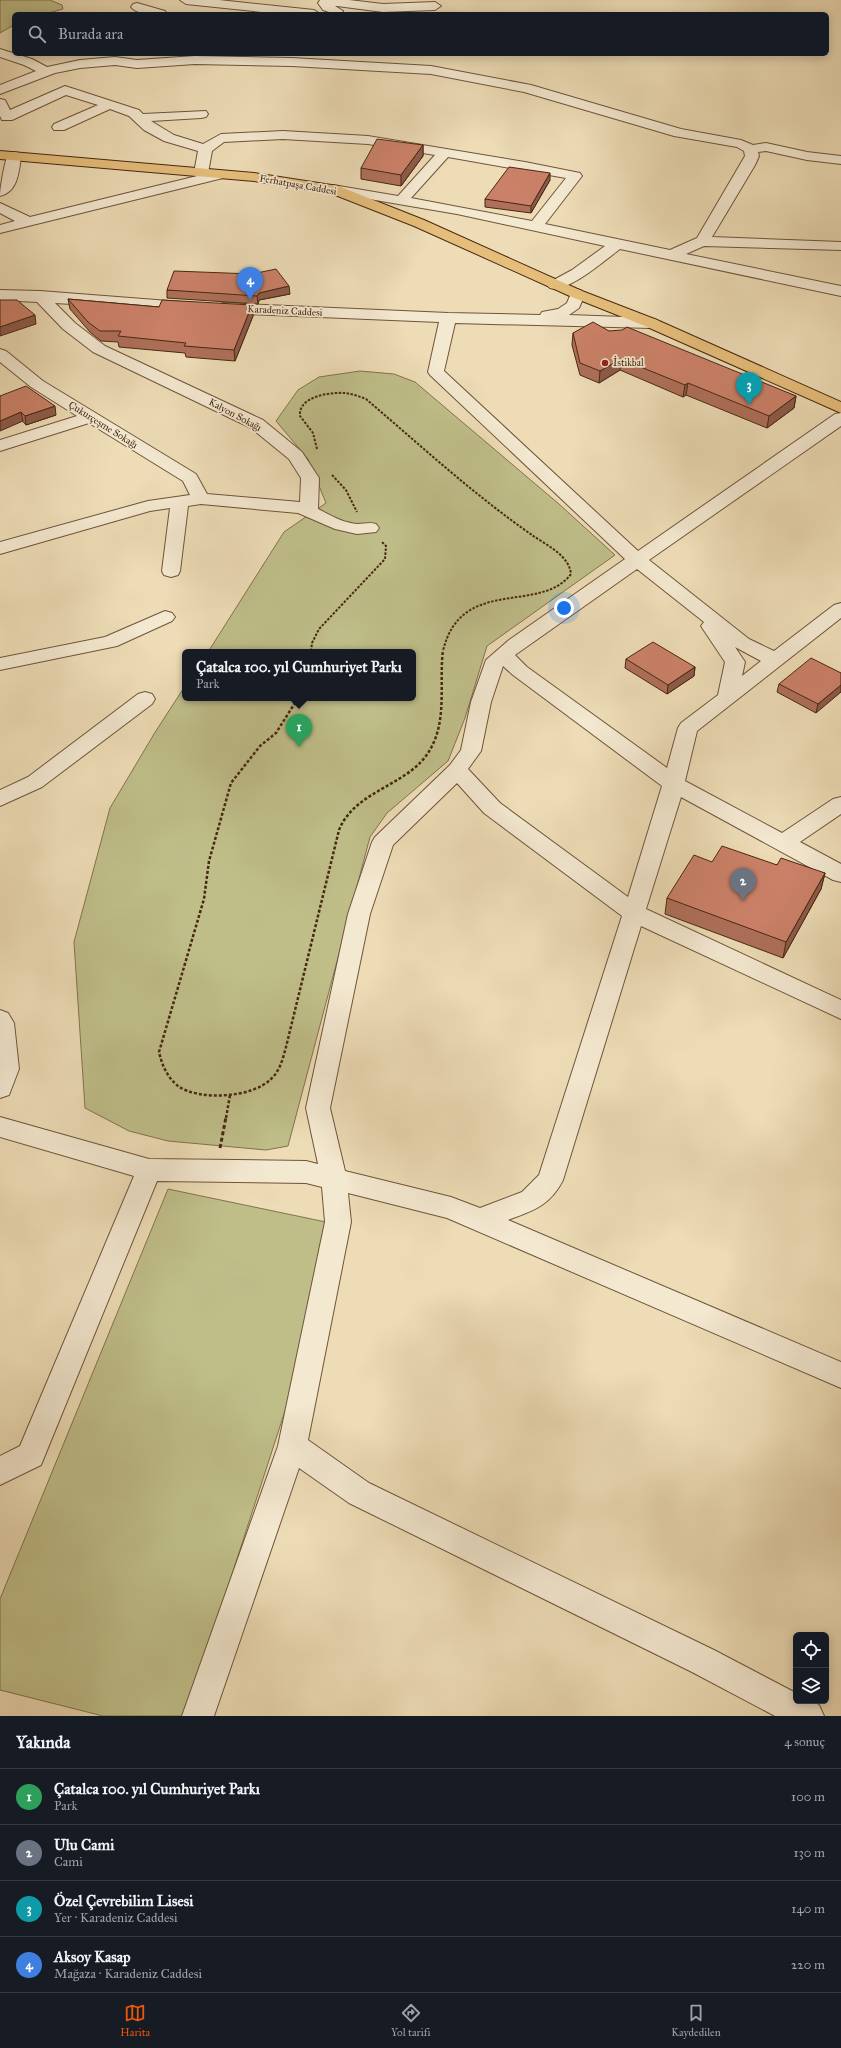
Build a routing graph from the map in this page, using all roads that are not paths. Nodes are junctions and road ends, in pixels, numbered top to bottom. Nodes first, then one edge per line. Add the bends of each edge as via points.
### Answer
1 (186, 0) edge
2 (435, 6) dead end
3 (137, 8) dead end
4 (153, 12) edge
5 (296, 12) edge
6 (336, 12) edge
7 (0, 53) edge
8 (132, 56) edge
9 (115, 61) junction
10 (46, 72) junction
11 (0, 90) edge
12 (0, 103) edge
13 (109, 105) junction
14 (201, 114) dead end
15 (139, 118) junction
16 (59, 127) dead end
17 (205, 149) junction
18 (751, 149) junction
19 (444, 153) junction
20 (0, 155) edge
21 (14, 156) junction
22 (841, 160) edge
23 (201, 172) junction
24 (220, 174) junction
25 (333, 189) junction
26 (0, 192) edge
27 (401, 201) junction
28 (0, 207) edge
29 (28, 222) junction
30 (535, 227) junction
31 (0, 229) edge
32 (702, 241) junction
33 (616, 245) junction
34 (841, 246) edge
35 (670, 256) junction
36 (556, 285) junction
37 (841, 291) edge
38 (577, 294) junction
39 (0, 295) edge
40 (40, 296) junction
41 (448, 318) junction
42 (522, 319) junction
43 (651, 323) junction
44 (0, 354) edge
45 (841, 408) edge
46 (91, 417) junction
47 (841, 418) edge
48 (0, 446) edge
49 (201, 499) junction
50 (180, 502) junction
51 (309, 511) junction
52 (370, 528) road end
53 (0, 548) edge
54 (637, 560) junction
55 (171, 571) dead end
56 (701, 610) junction
57 (841, 610) edge
58 (164, 617) dead end
59 (503, 655) junction
60 (775, 660) junction
61 (0, 664) edge
62 (727, 698) junction
63 (145, 699) dead end
64 (457, 770) junction
65 (674, 784) junction
66 (0, 799) edge
67 (841, 804) edge
68 (783, 843) junction
69 (841, 874) edge
70 (634, 913) junction
71 (841, 1010) edge
72 (0, 1019) edge
73 (0, 1088) edge
74 (0, 1127) edge
75 (148, 1170) junction
76 (334, 1179) junction
77 (479, 1220) junction
78 (841, 1375) edge
79 (292, 1446) junction
80 (0, 1471) edge
81 (198, 1716) edge
82 (808, 1716) edge

1 - 5 street
2 - 6 street via 383,8 337,2 324,3
3 - 4 street
7 - 10 street via 28,62
8 - 9 street
9 - 10 street via 80,64
9 - 18 street via 137,64 195,60 292,62 431,70 526,88 679,133 740,144
10 - 11 street
12 - 13 street via 8,117 65,90
13 - 15 street via 134,113
13 - 16 street
14 - 15 street
15 - 17 street via 169,138
17 - 19 street via 221,138 283,135 368,140
17 - 23 street
18 - 22 street via 766,147
18 - 32 street via 752,156 748,165
19 - 27 street
19 - 30 street via 575,176
20 - 21 main road, Ferhatpaşa Caddesi
21 - 23 main road, Ferhatpaşa Caddesi
21 - 26 street via 10,180 5,190
23 - 24 main road, Ferhatpaşa Caddesi
24 - 25 main road, Ferhatpaşa Caddesi
24 - 29 street
25 - 27 street
25 - 36 main road, Ferhatpaşa Caddesi via 419,223
27 - 30 street
28 - 29 street
29 - 31 street
30 - 33 street
32 - 34 street
32 - 35 street
33 - 35 street
33 - 36 street
35 - 37 street
36 - 38 main road, Ferhatpaşa Caddesi
38 - 42 street, Karadeniz Caddesi via 574,305 562,313
38 - 43 main road, Ferhatpaşa Caddesi
39 - 40 street, Karadeniz Caddesi
40 - 41 street, Karadeniz Caddesi
40 - 51 street, Kalyon Sokağı via 70,326 99,349 257,424 296,456 310,478
41 - 42 street, Karadeniz Caddesi
41 - 54 street via 436,372
42 - 43 street, Karadeniz Caddesi
43 - 45 main road, Ferhatpaşa Caddesi
44 - 46 street, Çukurçeşme Sokağı via 37,384
46 - 48 street
46 - 49 street, Çukurçeşme Sokağı via 190,478
47 - 54 street
49 - 50 street
49 - 51 street
50 - 53 street via 148,506
50 - 55 street
51 - 52 street via 339,525 357,529
54 - 56 street
54 - 59 street
56 - 60 street via 742,643
56 - 62 street via 735,662
57 - 60 street
58 - 61 street via 110,642
59 - 64 street via 493,664 481,702 471,751
59 - 65 street via 520,671
60 - 62 street
62 - 65 street via 688,728
63 - 66 street via 47,774
64 - 70 street via 492,808
64 - 76 street via 383,842 359,914 318,1108
65 - 68 street
65 - 70 street
67 - 68 street
68 - 69 street
70 - 71 street
70 - 77 street via 550,1180 531,1200
72 - 73 street via 7,1069
74 - 75 street
75 - 76 street via 306,1172
75 - 80 street via 31,1455
76 - 77 street via 450,1208
76 - 79 street via 338,1222
77 - 78 street
79 - 81 street
79 - 82 street via 359,1493 703,1661

